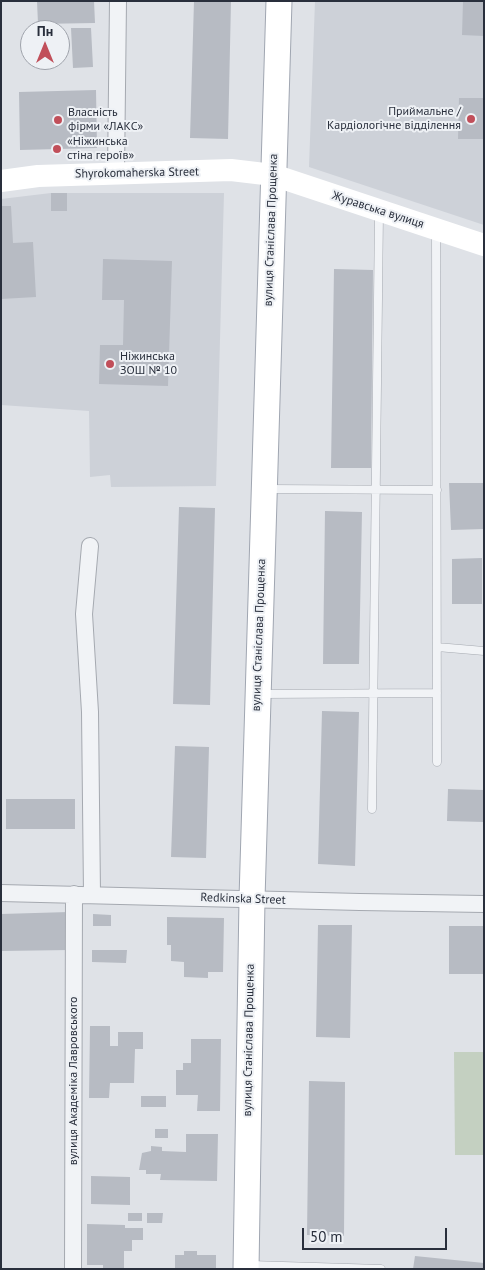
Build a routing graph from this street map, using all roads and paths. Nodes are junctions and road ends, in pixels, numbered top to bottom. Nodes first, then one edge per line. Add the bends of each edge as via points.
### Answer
1 (118, 1) edge
2 (279, 1) edge
3 (116, 173) junction
4 (273, 175) junction
5 (1, 181) edge
6 (379, 211) junction
7 (436, 229) junction
8 (484, 245) edge
9 (264, 489) junction
10 (376, 489) junction
11 (436, 490) junction
12 (90, 546) dead end
13 (436, 647) junction
14 (484, 651) edge
15 (436, 693) junction
16 (258, 694) junction
17 (373, 694) junction
18 (436, 762) dead end
19 (372, 809) dead end
20 (1, 893) edge
21 (74, 894) junction
22 (92, 894) junction
23 (252, 899) junction
24 (484, 904) edge
25 (246, 1267) edge
26 (314, 1268) edge
27 (73, 1269) edge
28 (382, 1269) edge

1 - 3 street
2 - 4 main road, вулиця Станіслава Прощенка
3 - 4 street, Shyrokomaherska Street via 231,170
3 - 5 street, Shyrokomaherska Street
4 - 6 street, Журавська вулиця
4 - 9 main road, вулиця Станіслава Прощенка
6 - 7 street, Журавська вулиця
6 - 10 lane
7 - 8 street, Журавська вулиця
7 - 11 lane
9 - 10 lane
9 - 16 main road, вулиця Станіслава Прощенка
10 - 11 lane
10 - 17 lane
11 - 13 lane
12 - 22 street via 84,614 90,712
13 - 14 lane
13 - 15 lane
15 - 17 lane
15 - 18 lane
16 - 17 lane
16 - 23 main road, вулиця Станіслава Прощенка
17 - 19 lane
20 - 21 street, Redkinska Street
21 - 22 street, Redkinska Street
21 - 27 street, вулиця Академіка Лавровського
22 - 23 street, Redkinska Street
23 - 24 street, Redkinska Street
23 - 25 main road, вулиця Станіслава Прощенка
25 - 26 lane
26 - 28 lane

